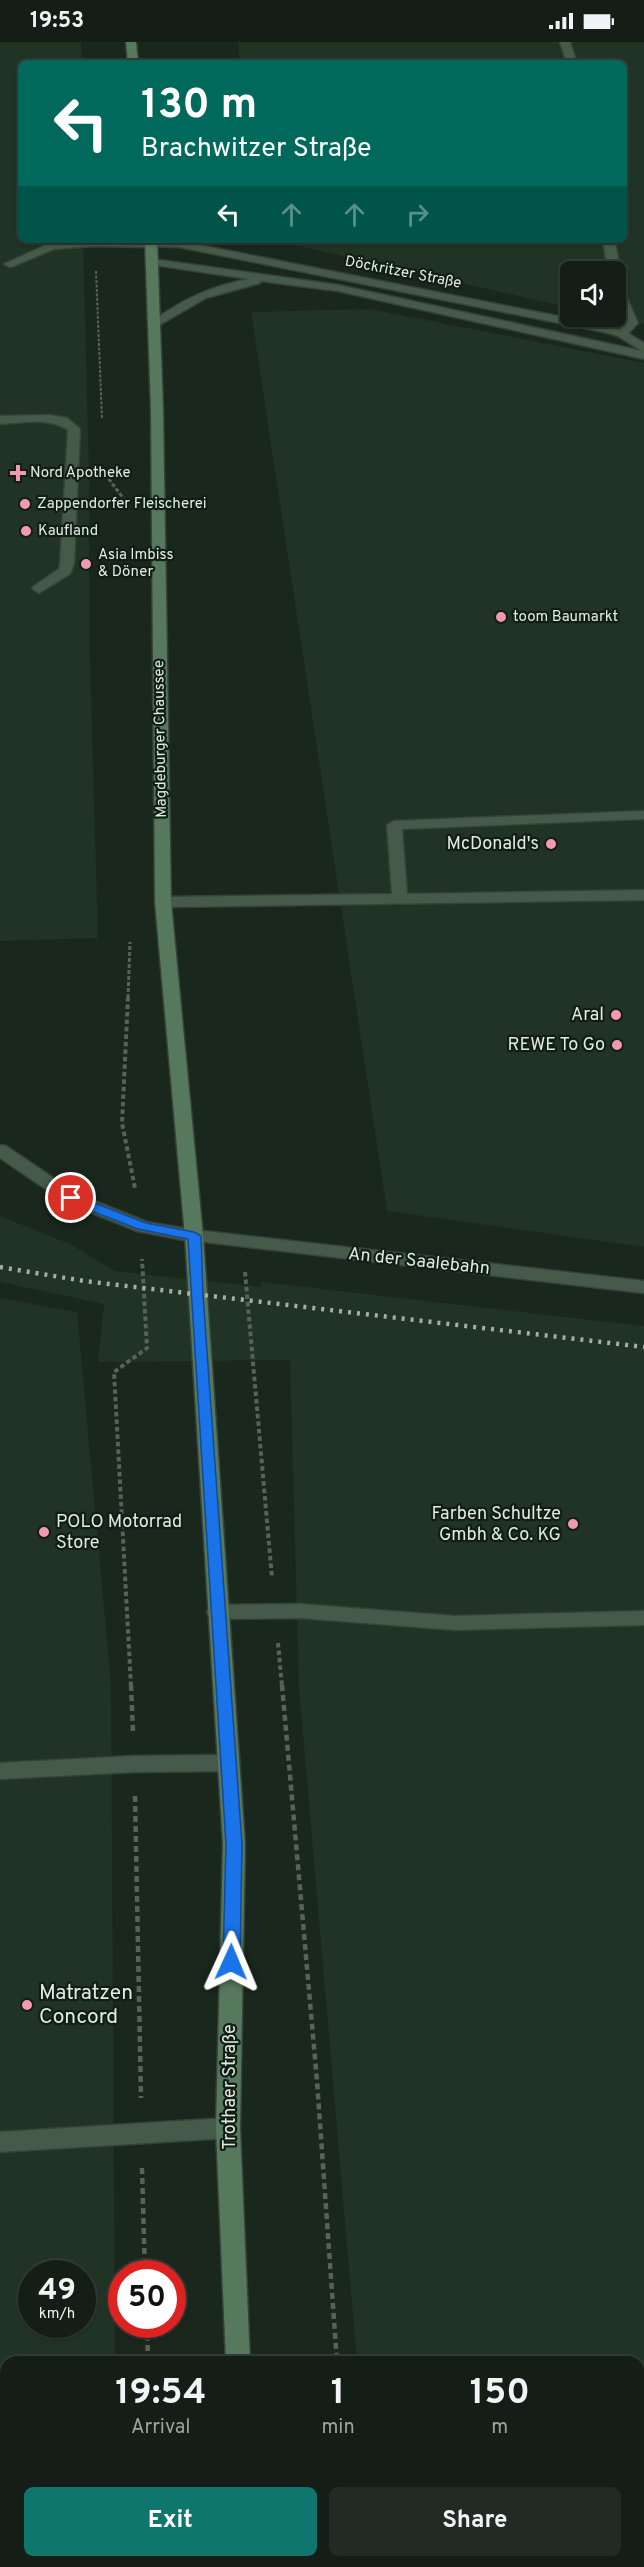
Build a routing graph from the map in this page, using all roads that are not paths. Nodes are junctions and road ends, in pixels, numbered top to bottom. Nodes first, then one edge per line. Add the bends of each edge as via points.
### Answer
1 (131, 42) edge
2 (565, 42) edge
3 (133, 60) edge
4 (571, 60) edge
5 (94, 243) edge
6 (151, 243) edge
7 (165, 243) edge
8 (609, 243) edge
9 (612, 261) edge
10 (153, 262) junction
11 (10, 264) dead end
12 (273, 279) junction
13 (626, 309) edge
14 (154, 325) junction
15 (622, 334) junction
16 (644, 348) edge
17 (644, 355) edge
18 (0, 420) edge
19 (39, 589) dead end
20 (644, 815) edge
21 (644, 895) edge
22 (399, 899) junction
23 (163, 902) junction
24 (0, 1150) edge
25 (194, 1236) junction
26 (644, 1287) edge
27 (217, 1612) junction
28 (644, 1618) edge
29 (227, 1763) junction
30 (0, 1771) edge
31 (228, 2128) junction
32 (0, 2142) edge
33 (238, 2356) edge

1 - 3 main road
2 - 4 street
5 - 11 street, Döckritzer Straße via 52,246
6 - 10 main road, Magdeburger Chaussee
7 - 15 street, Döckritzer Straße
8 - 9 street
10 - 12 street, Döckritzer Straße
10 - 14 main road, Magdeburger Chaussee
12 - 14 street, Döckritzer Straße via 225,286 184,302
12 - 17 street, Döckritzer Straße via 338,288
13 - 15 street via 632,323
14 - 23 main road, Magdeburger Chaussee
15 - 16 street, Döckritzer Straße
18 - 19 street via 50,419 63,421 74,429 67,564 65,571
20 - 22 street via 394,825
21 - 22 street
22 - 23 street
23 - 25 main road, Magdeburger Chaussee
24 - 25 street, An der Saalebahn via 71,1198 143,1227
25 - 26 street, An der Saalebahn
25 - 27 main road, Trothaer Straße
27 - 28 street via 335,1613 455,1623
27 - 29 main road, Trothaer Straße
29 - 30 street
29 - 31 main road, Trothaer Straße via 234,1844
31 - 32 street
31 - 33 main road, Trothaer Straße

